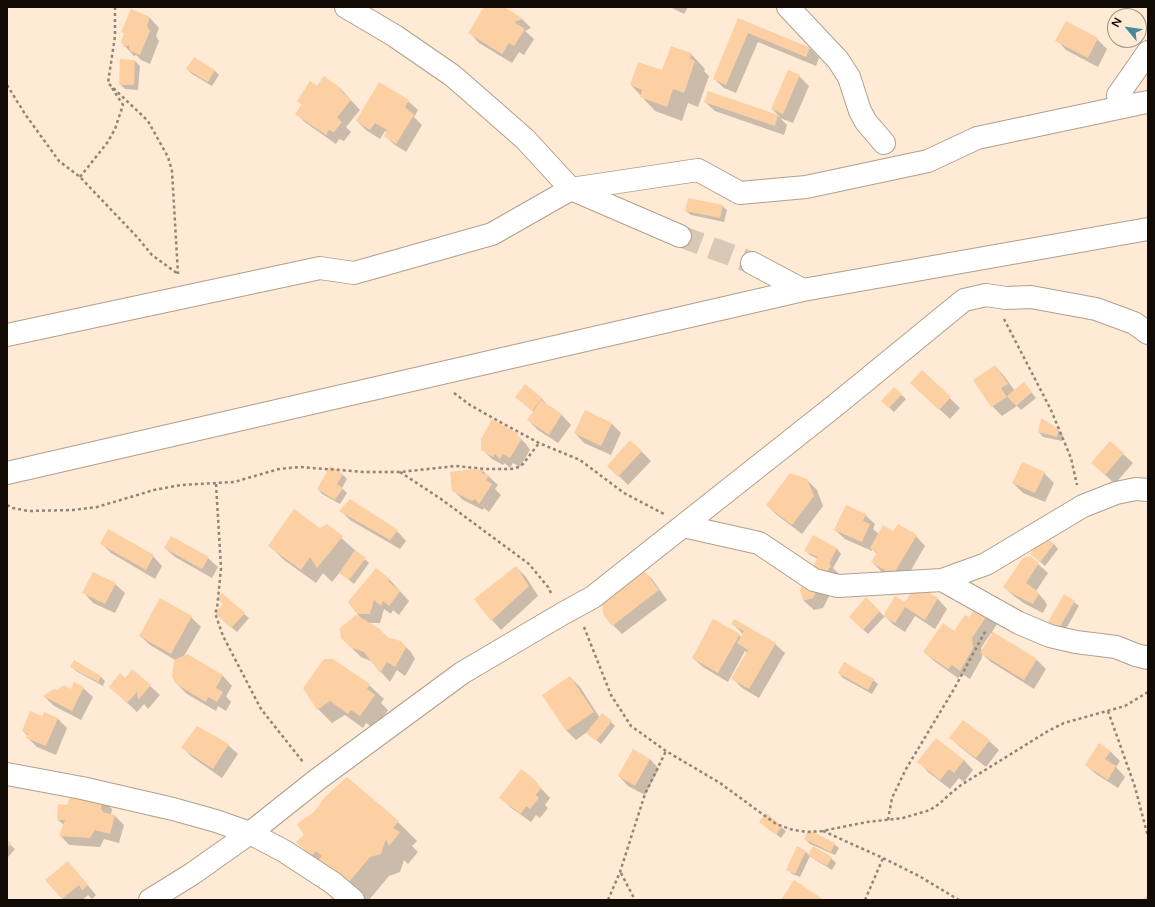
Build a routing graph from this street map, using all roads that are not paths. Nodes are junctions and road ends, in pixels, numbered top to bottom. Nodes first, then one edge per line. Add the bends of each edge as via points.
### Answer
1 (346, 7) edge
2 (788, 7) edge
3 (1148, 52) edge
4 (1118, 95) dead end
5 (1148, 102) edge
6 (884, 143) dead end
7 (571, 189) junction
8 (1148, 229) edge
9 (680, 236) tunnel mouth
10 (752, 263) tunnel mouth
11 (803, 290) junction
12 (1148, 333) edge
13 (7, 335) edge
14 (7, 472) edge
15 (1148, 490) edge
16 (683, 526) junction
17 (942, 580) junction
18 (1148, 658) edge
19 (7, 774) edge
20 (250, 833) junction
21 (150, 900) edge
22 (353, 900) edge

1 - 7 street via 395,36 452,76 525,139
2 - 6 street via 838,60 849,77 866,122
3 - 4 street
5 - 7 street via 977,138 928,161 806,187 740,193 698,170
7 - 9 street
7 - 13 street via 492,234 354,273 320,268
8 - 11 street
10 - 11 street
11 - 14 street
12 - 16 street via 1134,323 1096,309 1031,297 1006,298 986,295 964,300
15 - 17 street via 1136,489 1116,493 1083,506 986,564
16 - 17 street via 759,543 814,580 838,586
16 - 20 street via 593,597 462,673
17 - 18 street via 997,611 1050,636 1116,647
19 - 20 street via 173,809
20 - 21 street
20 - 22 street via 284,851 333,883

